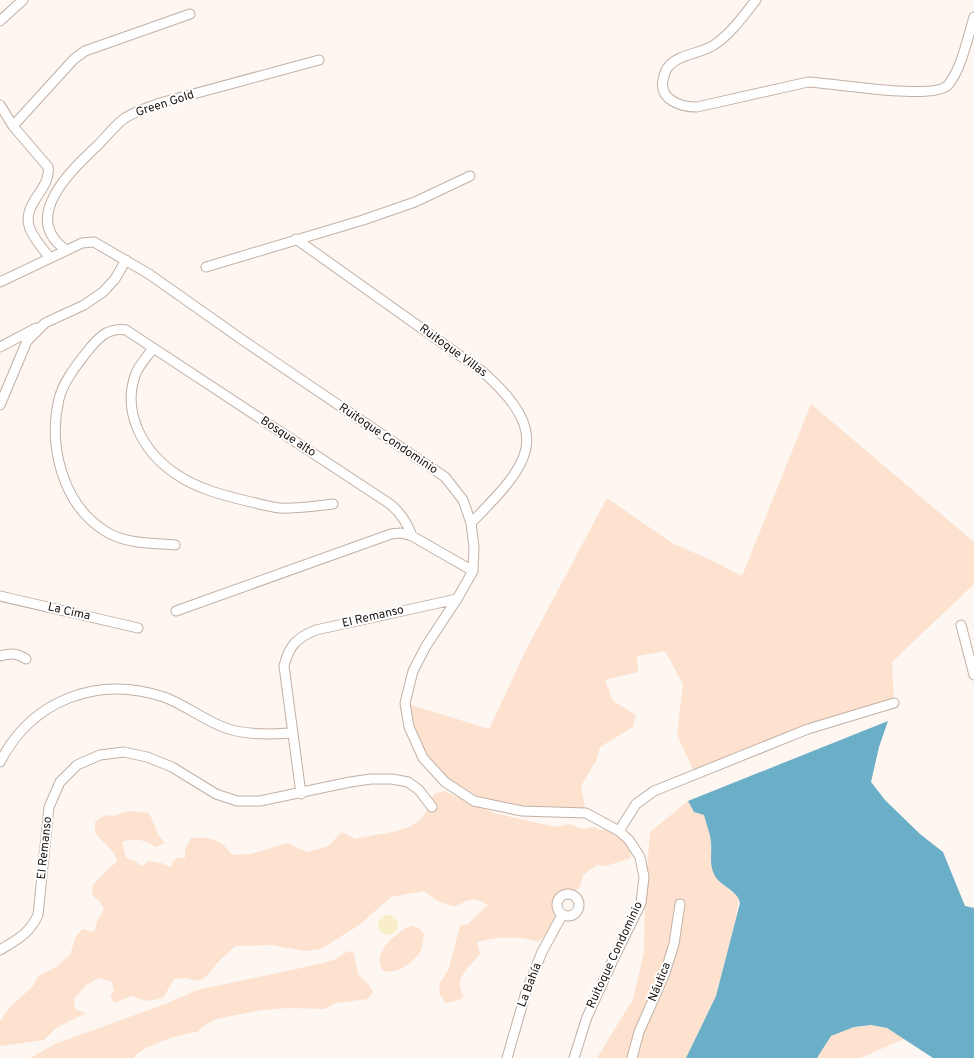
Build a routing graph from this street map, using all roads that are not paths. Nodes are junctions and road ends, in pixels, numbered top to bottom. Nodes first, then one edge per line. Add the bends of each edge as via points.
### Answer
1 (23, 0) edge
2 (756, 0) edge
3 (190, 14) dead end
4 (974, 17) edge
5 (0, 21) edge
6 (319, 60) dead end
7 (0, 105) edge
8 (13, 126) junction
9 (470, 176) dead end
10 (52, 235) junction
11 (34, 237) junction
12 (296, 239) junction
13 (66, 250) junction
14 (50, 258) junction
15 (126, 260) junction
16 (206, 267) dead end
17 (0, 282) edge
18 (45, 324) junction
19 (0, 347) edge
20 (153, 348) junction
21 (0, 405) edge
22 (333, 504) dead end
23 (471, 523) junction
24 (412, 536) junction
25 (175, 545) dead end
26 (473, 571) junction
27 (0, 596) edge
28 (458, 599) junction
29 (176, 611) dead end
30 (961, 625) dead end
31 (138, 628) dead end
32 (0, 656) edge
33 (26, 659) dead end
34 (974, 675) edge
35 (894, 703) dead end
36 (292, 733) junction
37 (0, 762) edge
38 (301, 794) junction
39 (432, 807) dead end
40 (619, 831) junction
41 (680, 904) dead end
42 (562, 915) dead end
43 (0, 950) edge
44 (507, 1058) edge
45 (574, 1058) edge
46 (632, 1058) edge

1 - 5 street
2 - 4 street via 714,44 670,65 662,83 668,98 697,108 808,82 908,92 935,90 947,86 955,74
3 - 8 street via 85,51
6 - 10 street, Green Gold via 160,103 125,118 62,182 49,208 47,220
7 - 8 street
8 - 11 street via 49,172 30,206 28,222
9 - 12 street via 415,202
10 - 11 street
10 - 13 street
11 - 14 street
12 - 16 street
12 - 23 street, Ruitoque Villas via 483,372 518,411 526,424 527,451 518,471
13 - 14 street, Ruitoque Condominio
13 - 15 street, Ruitoque Condominio via 94,242
14 - 17 street, Ruitoque Condominio
15 - 18 street via 115,279 102,292 84,305
15 - 23 street, Ruitoque Condominio via 445,477 463,500
18 - 19 street
18 - 21 street via 27,342
20 - 22 street via 137,372 132,392 132,414 140,437 155,457 176,475 236,498 279,508
20 - 24 street, Bosque alto via 390,504 408,523
20 - 25 street, Bosque alto via 126,330 118,329 94,342 73,370 60,397 56,429 59,464 69,491 85,515 106,532 132,542
23 - 26 street, Ruitoque Condominio
24 - 26 street
24 - 29 street via 392,534
26 - 28 street, Ruitoque Condominio
27 - 31 street, La Cima
28 - 36 street, El Remanso via 304,634 290,648 284,666
28 - 40 street, Ruitoque Condominio via 426,646 414,671 405,703 409,727 423,758 445,782 474,801 522,811 586,813
30 - 34 street
32 - 33 street via 18,654
35 - 40 street via 808,729 654,791 636,804
36 - 37 street via 258,734 234,730 164,698 129,689 95,690 60,700 34,719 9,745
36 - 38 street, El Remanso
38 - 39 street, El Remanso via 350,782 392,779 408,782
38 - 43 street, El Remanso via 237,802 216,794 172,767 124,752 100,755 77,765 60,782 49,807 38,915 24,935
40 - 45 street, Ruitoque Condominio via 640,857 644,876 641,903 587,1016
41 - 46 street, Náutica via 674,944 665,974 639,1032
42 - 44 street, La Bahía via 526,992

